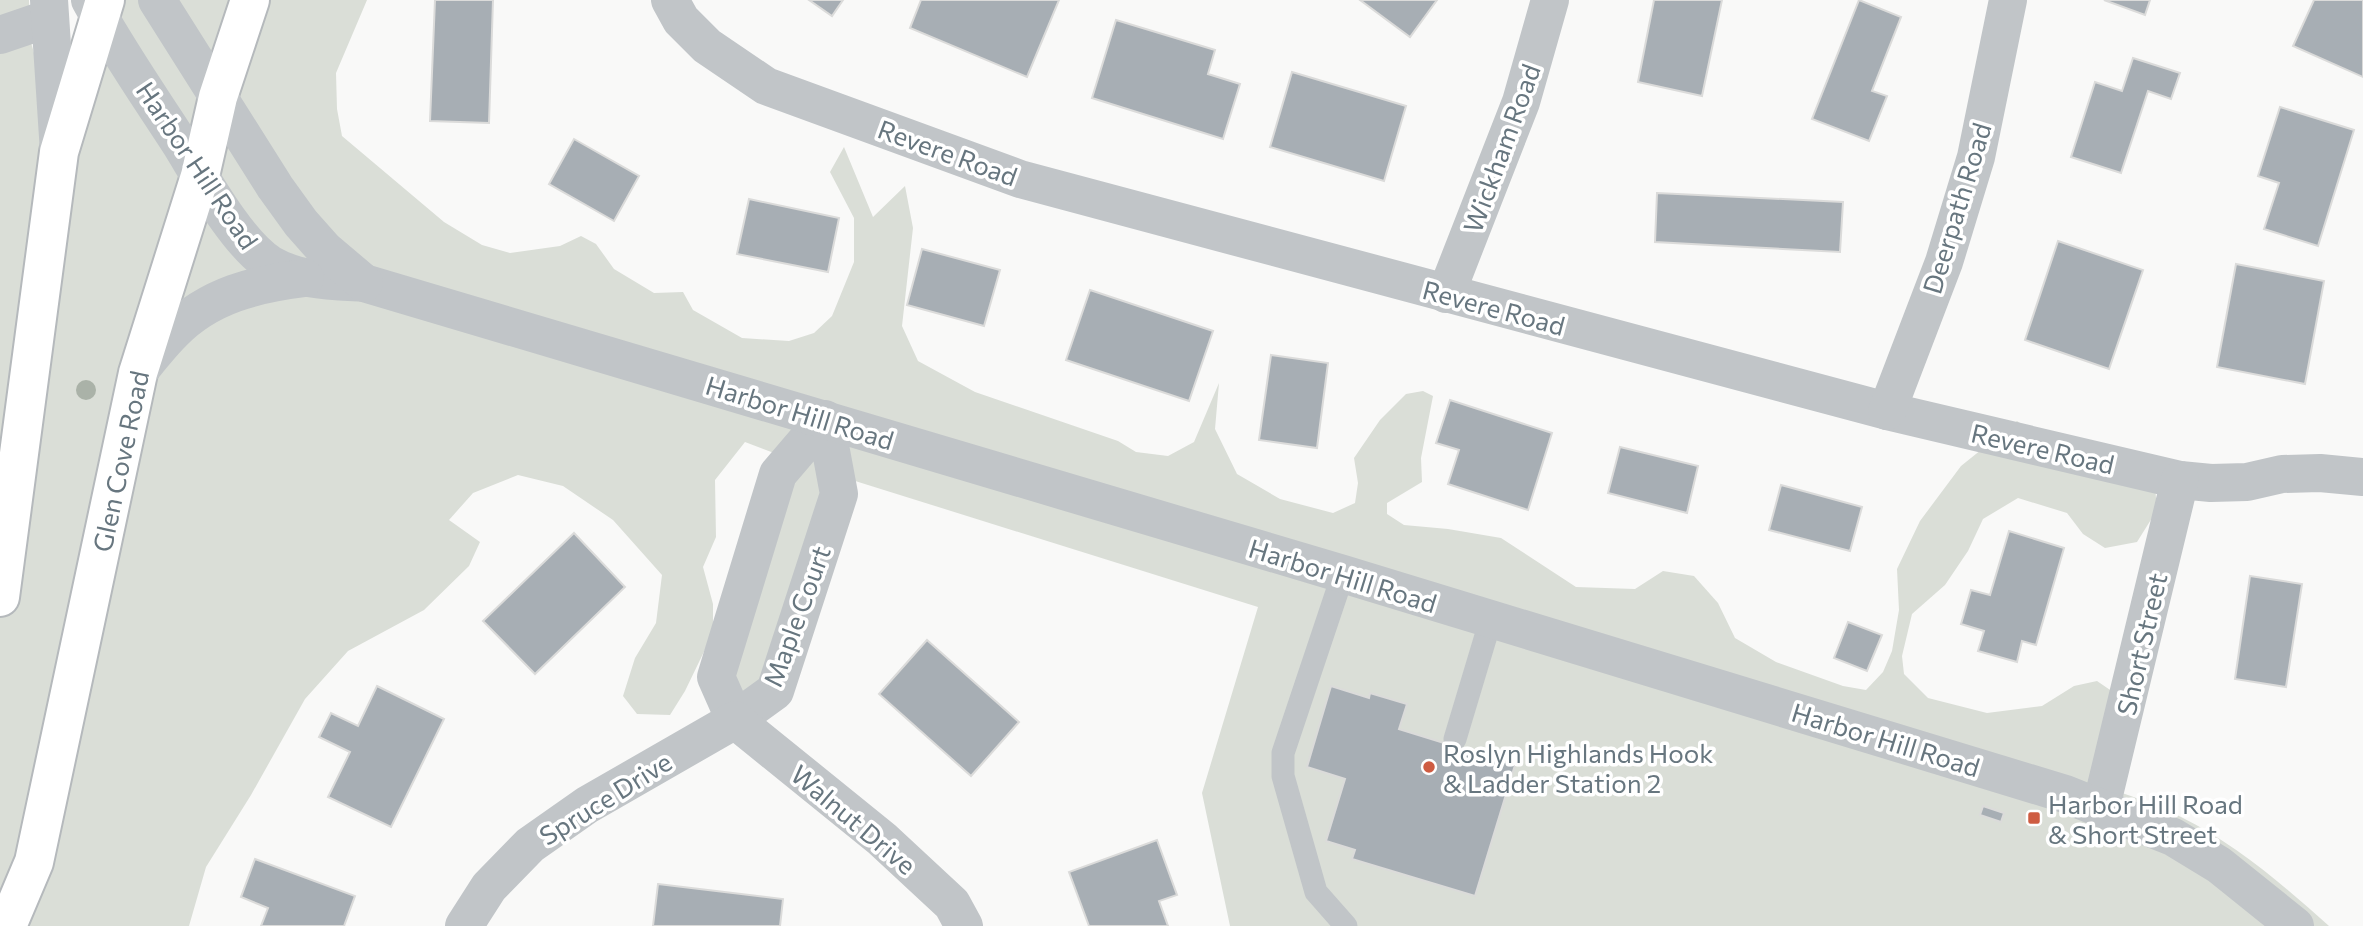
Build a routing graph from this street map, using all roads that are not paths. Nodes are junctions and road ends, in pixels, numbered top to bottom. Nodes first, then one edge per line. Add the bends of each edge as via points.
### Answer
1 (156, 0) edge
2 (250, 0) edge
3 (670, 0) edge
4 (1550, 0) edge
5 (2008, 0) edge
6 (98, 6) edge
7 (50, 9) edge
8 (0, 35) edge
9 (218, 97) junction
10 (59, 152) junction
11 (200, 176) junction
12 (305, 278) junction
13 (364, 283) junction
14 (1446, 294) junction
15 (138, 373) junction
16 (1887, 411) junction
17 (825, 419) junction
18 (2363, 477) edge
19 (2180, 480) junction
20 (1343, 575) junction
21 (0, 597) edge
22 (1491, 619) junction
23 (735, 720) junction
24 (1455, 739) dead end
25 (2101, 807) junction
26 (7, 926) edge
27 (464, 926) edge
28 (964, 926) edge
29 (1346, 926) edge
30 (2295, 926) edge

1 - 9 street, Harbor Hill Road
2 - 9 main road, Glen Cove Road
3 - 14 street, Revere Road via 681,20 707,46 766,86 1020,179
4 - 14 street, Wickham Road via 1521,102
5 - 16 street, Deerpath Road via 1976,157 1944,262
6 - 10 main road
6 - 11 street, Harbor Hill Road
7 - 8 street
7 - 10 street
9 - 11 main road, Glen Cove Road
9 - 13 street, Harbor Hill Road via 301,223
10 - 21 main road
11 - 12 street, Harbor Hill Road via 262,258
11 - 15 main road, Glen Cove Road
12 - 13 street, Harbor Hill Road
12 - 15 street via 232,292 201,309 174,330
13 - 17 street, Harbor Hill Road
14 - 16 street, Revere Road
15 - 26 main road, Glen Cove Road via 34,862
16 - 19 street, Revere Road
17 - 20 street, Harbor Hill Road
17 - 23 street, Maple Court via 778,474 716,677
17 - 23 street, Maple Court via 839,494 775,691
18 - 19 street, Revere Road via 2319,473 2211,483
19 - 25 street, Short Street
20 - 22 street, Harbor Hill Road
20 - 29 lane via 1283,753 1283,776 1316,892
22 - 24 lane
22 - 25 street, Harbor Hill Road
23 - 27 street, Spruce Drive via 587,805 530,845 489,887
23 - 28 street, Walnut Drive via 882,839 952,904
25 - 30 street, Harbor Hill Road via 2173,837 2219,865

